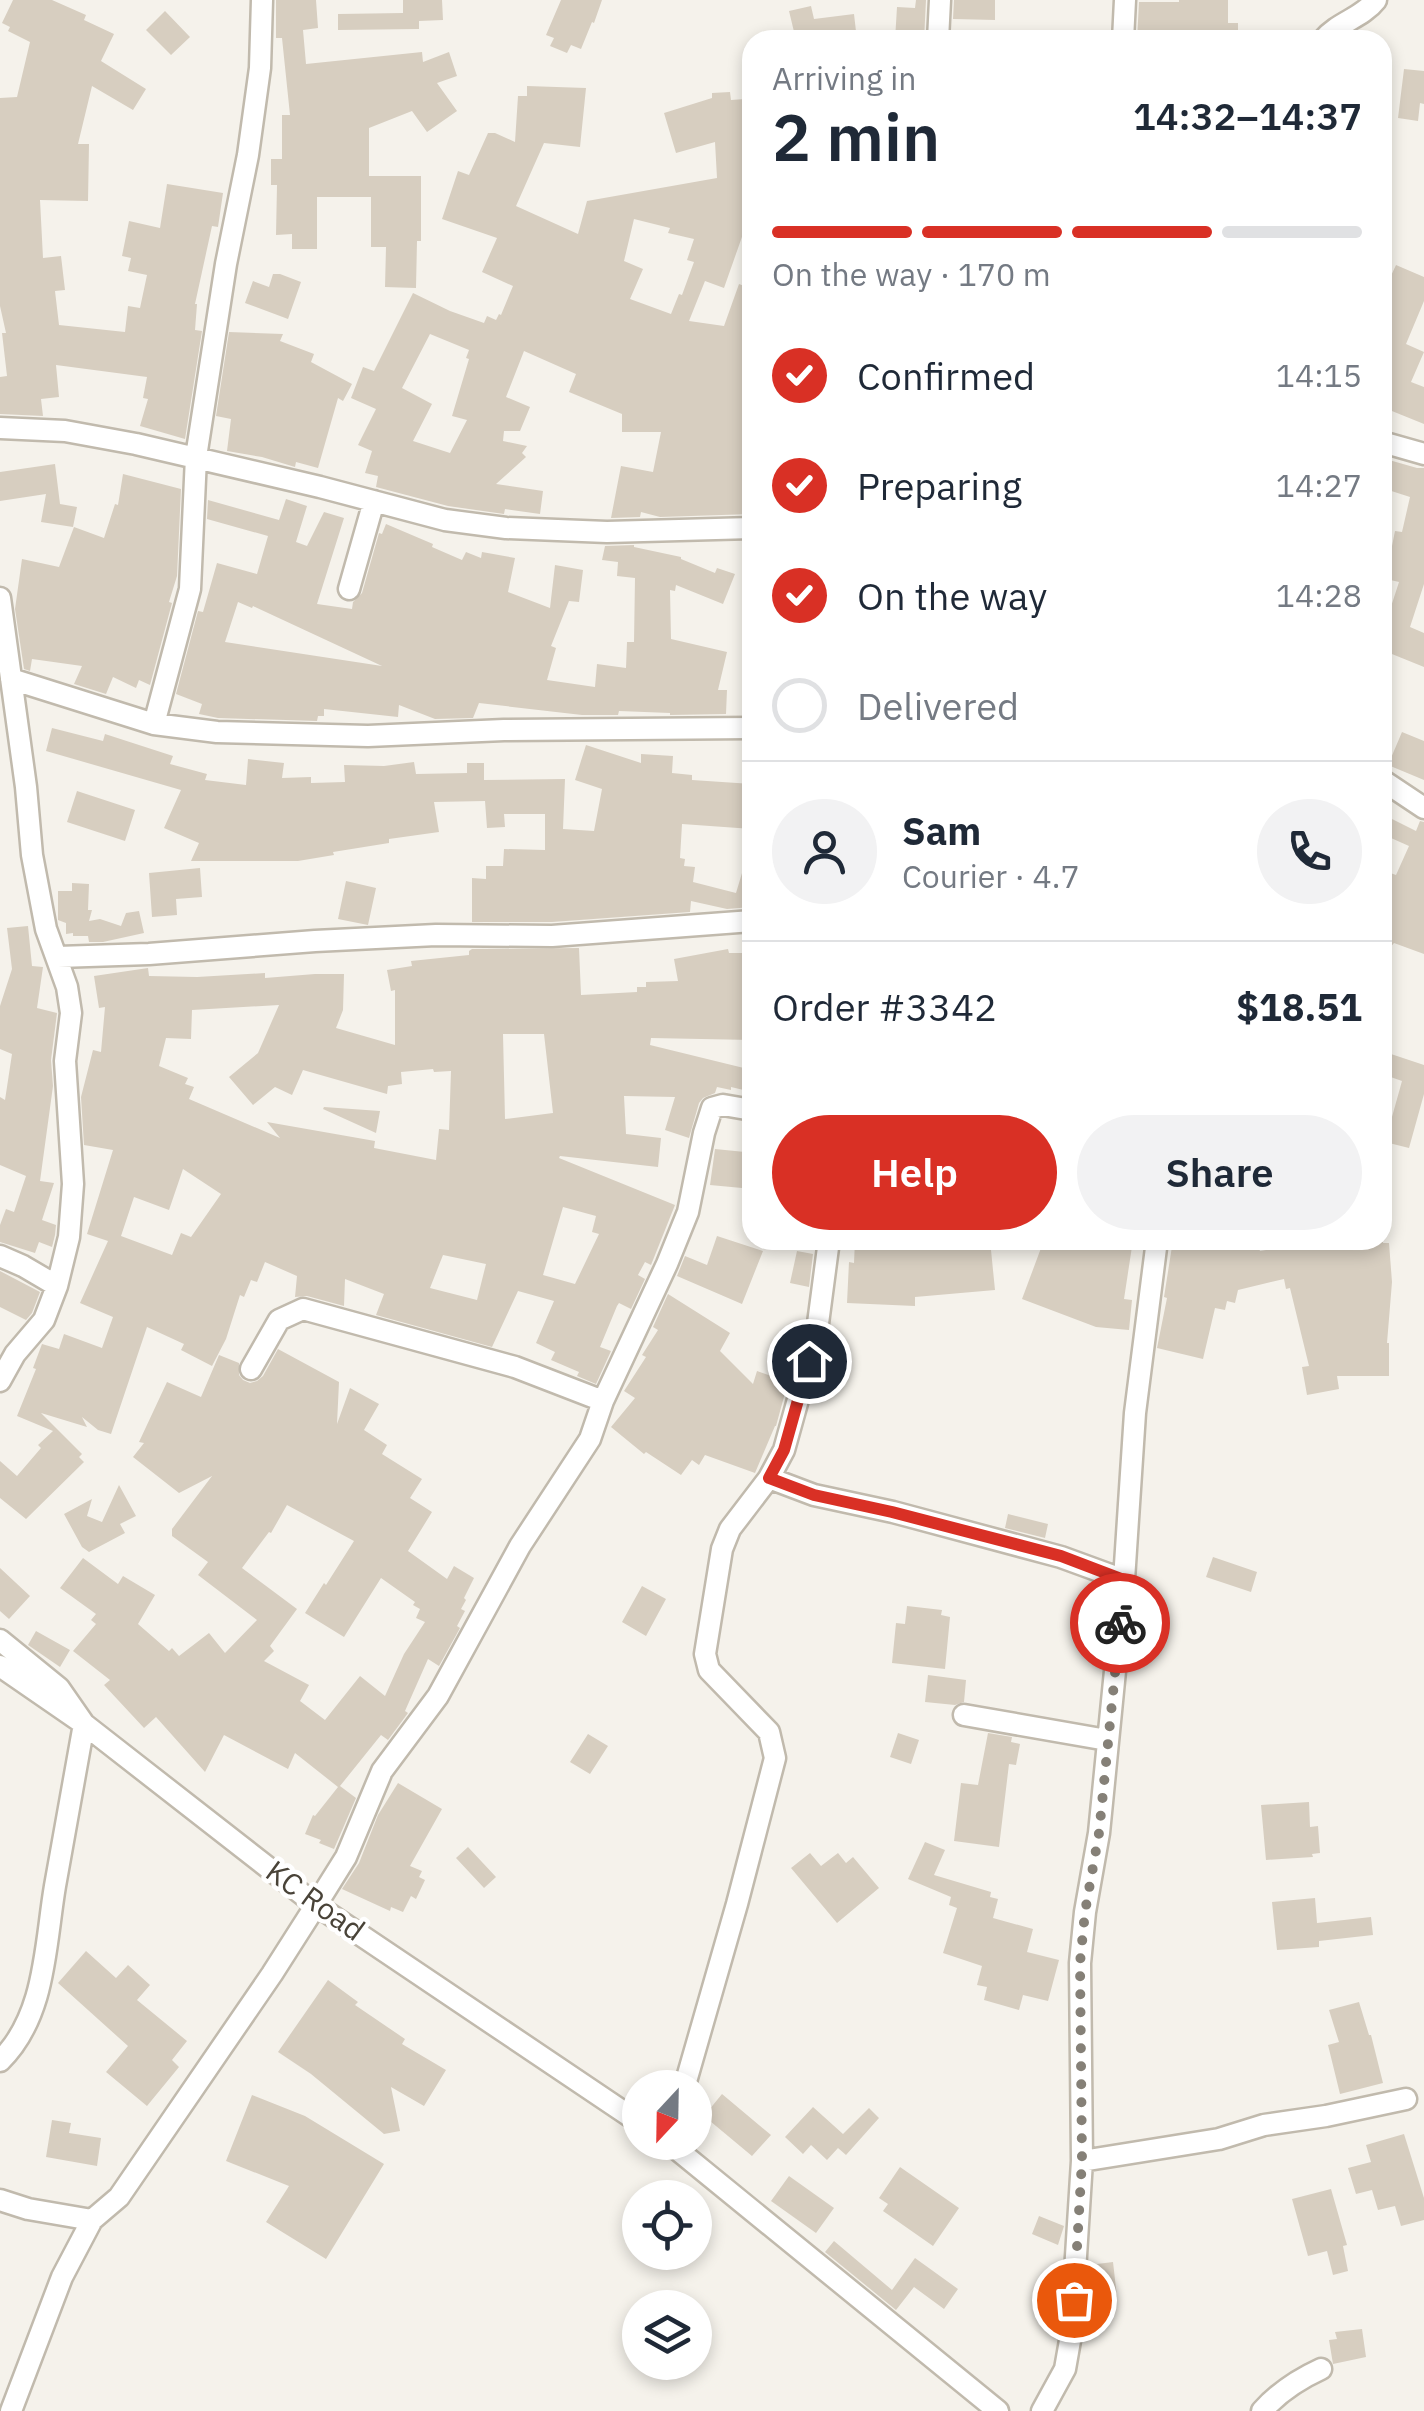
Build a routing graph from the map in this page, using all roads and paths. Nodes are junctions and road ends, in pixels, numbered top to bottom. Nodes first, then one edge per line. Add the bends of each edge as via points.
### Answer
1 (262, 0) edge
2 (940, 0) edge
3 (1125, 0) edge
4 (1376, 0) edge
5 (938, 30) edge
6 (1124, 30) edge
7 (1332, 30) edge
8 (0, 428) edge
9 (1392, 445) edge
10 (1424, 454) edge
11 (196, 457) junction
12 (374, 502) junction
13 (742, 528) edge
14 (349, 589) dead end
15 (0, 598) edge
16 (11, 679) junction
17 (154, 724) junction
18 (742, 728) edge
19 (1392, 787) edge
20 (1424, 808) edge
21 (742, 922) edge
22 (58, 957) junction
23 (742, 1109) edge
24 (828, 1250) edge
25 (1156, 1250) edge
26 (0, 1256) edge
27 (57, 1286) junction
28 (250, 1369) dead end
29 (0, 1381) edge
30 (603, 1400) junction
31 (769, 1478) junction
32 (1124, 1580) junction
33 (0, 1640) edge
34 (0, 1666) edge
35 (964, 1714) dead end
36 (84, 1724) junction
37 (1108, 1740) junction
38 (316, 1905) junction
39 (0, 2062) edge
40 (688, 2070) edge
41 (1406, 2099) dead end
42 (622, 2111) edge
43 (690, 2160) edge
44 (1082, 2160) junction
45 (0, 2200) edge
46 (92, 2220) junction
47 (1321, 2369) dead end
48 (11, 2411) edge
49 (998, 2411) edge
50 (1042, 2411) edge
51 (1262, 2411) edge

1 - 11 street via 248,155
2 - 5 street
3 - 6 street
4 - 7 street
8 - 11 street via 65,431
9 - 10 street
11 - 12 street
11 - 17 street via 190,588
12 - 13 street via 506,528
12 - 14 street
15 - 16 street
16 - 17 street
16 - 22 street via 32,855
17 - 18 street via 368,736
19 - 20 street
21 - 22 street
22 - 27 street via 71,1013 65,1061 73,1184
23 - 30 street via 712,1108 688,1212
24 - 31 street via 817,1331 784,1450
25 - 32 street via 1135,1413
26 - 27 street
27 - 29 street via 44,1320
28 - 30 street via 279,1320 303,1309 514,1366
30 - 38 street via 590,1439 520,1546 438,1696 382,1771 346,1857
31 - 32 street via 1061,1556
31 - 40 street via 722,1549 705,1654 709,1670 769,1732 775,1758
32 - 37 street
33 - 36 street via 59,1688
34 - 36 street, KC Road
35 - 37 street
36 - 38 street, KC Road
36 - 39 street via 43,1978 28,2021
37 - 44 street via 1080,1963
38 - 42 street, KC Road
38 - 46 street via 119,2197
41 - 44 street
43 - 49 street
44 - 50 street via 1069,2353
45 - 46 street
46 - 48 street via 62,2277
47 - 51 street via 1287,2387

